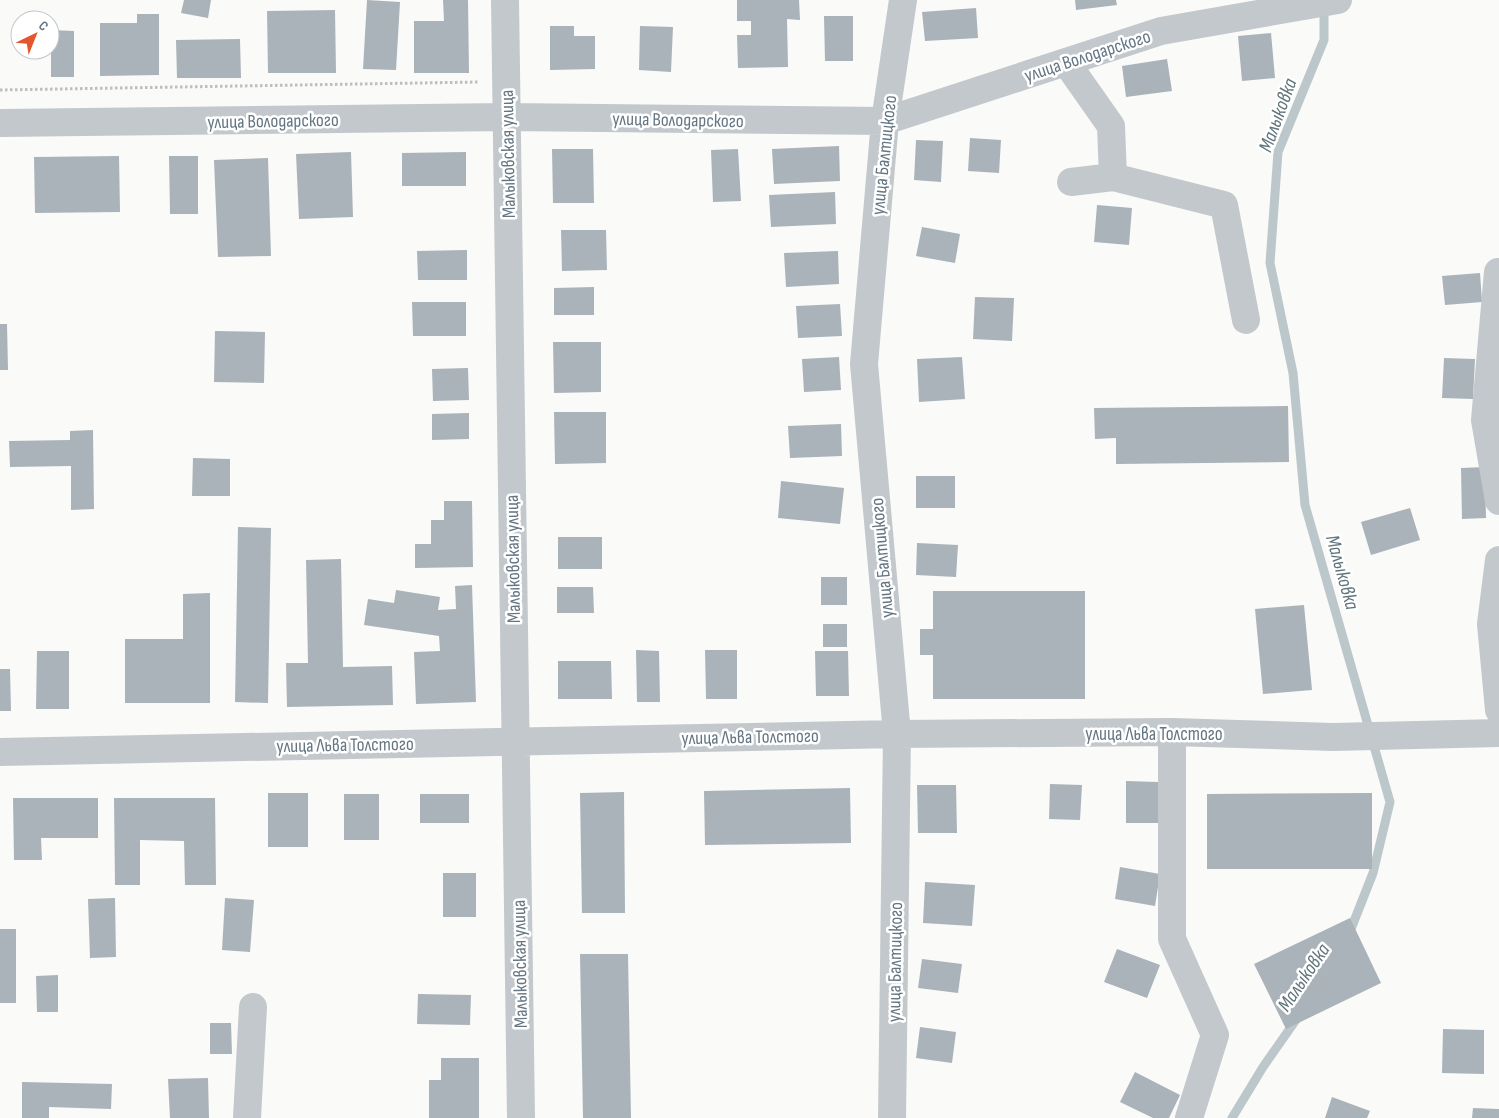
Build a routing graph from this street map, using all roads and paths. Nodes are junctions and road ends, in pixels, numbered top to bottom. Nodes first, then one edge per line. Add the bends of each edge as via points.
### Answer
1 (505, 0) edge
2 (903, 0) edge
3 (1338, 0) edge
4 (1066, 62) junction
5 (506, 82) junction
6 (0, 90) edge
7 (506, 117) junction
8 (885, 121) junction
9 (0, 123) edge
10 (1112, 177) junction
11 (1071, 182) dead end
12 (1498, 272) edge
13 (1246, 320) dead end
14 (1499, 502) edge
15 (1499, 560) edge
16 (1499, 710) edge
17 (1172, 732) junction
18 (1499, 733) edge
19 (897, 734) junction
20 (514, 740) junction
21 (0, 752) edge
22 (253, 1007) dead end
23 (247, 1118) edge
24 (522, 1118) edge
25 (892, 1118) edge
26 (1189, 1118) edge

1 - 5 street, Малыковская улица
2 - 8 street, улица Балтицкого
3 - 4 street, улица Володарского via 1160,31
4 - 8 street, улица Володарского
4 - 10 street via 1111,126
5 - 6 path
5 - 7 street, Малыковская улица
7 - 8 street, улица Володарского
7 - 9 street, улица Володарского
7 - 20 street, Малыковская улица
8 - 19 street, улица Балтицкого via 864,364
10 - 11 street
10 - 13 street via 1224,205
12 - 14 street via 1485,420
15 - 16 street via 1491,624
17 - 18 street, улица Льва Толстого via 1333,737
17 - 19 street, улица Льва Толстого
17 - 26 street via 1172,939 1215,1035
19 - 20 street, улица Льва Толстого
19 - 25 street, улица Балтицкого
20 - 21 street, улица Льва Толстого
20 - 24 street, Малыковская улица
22 - 23 street

